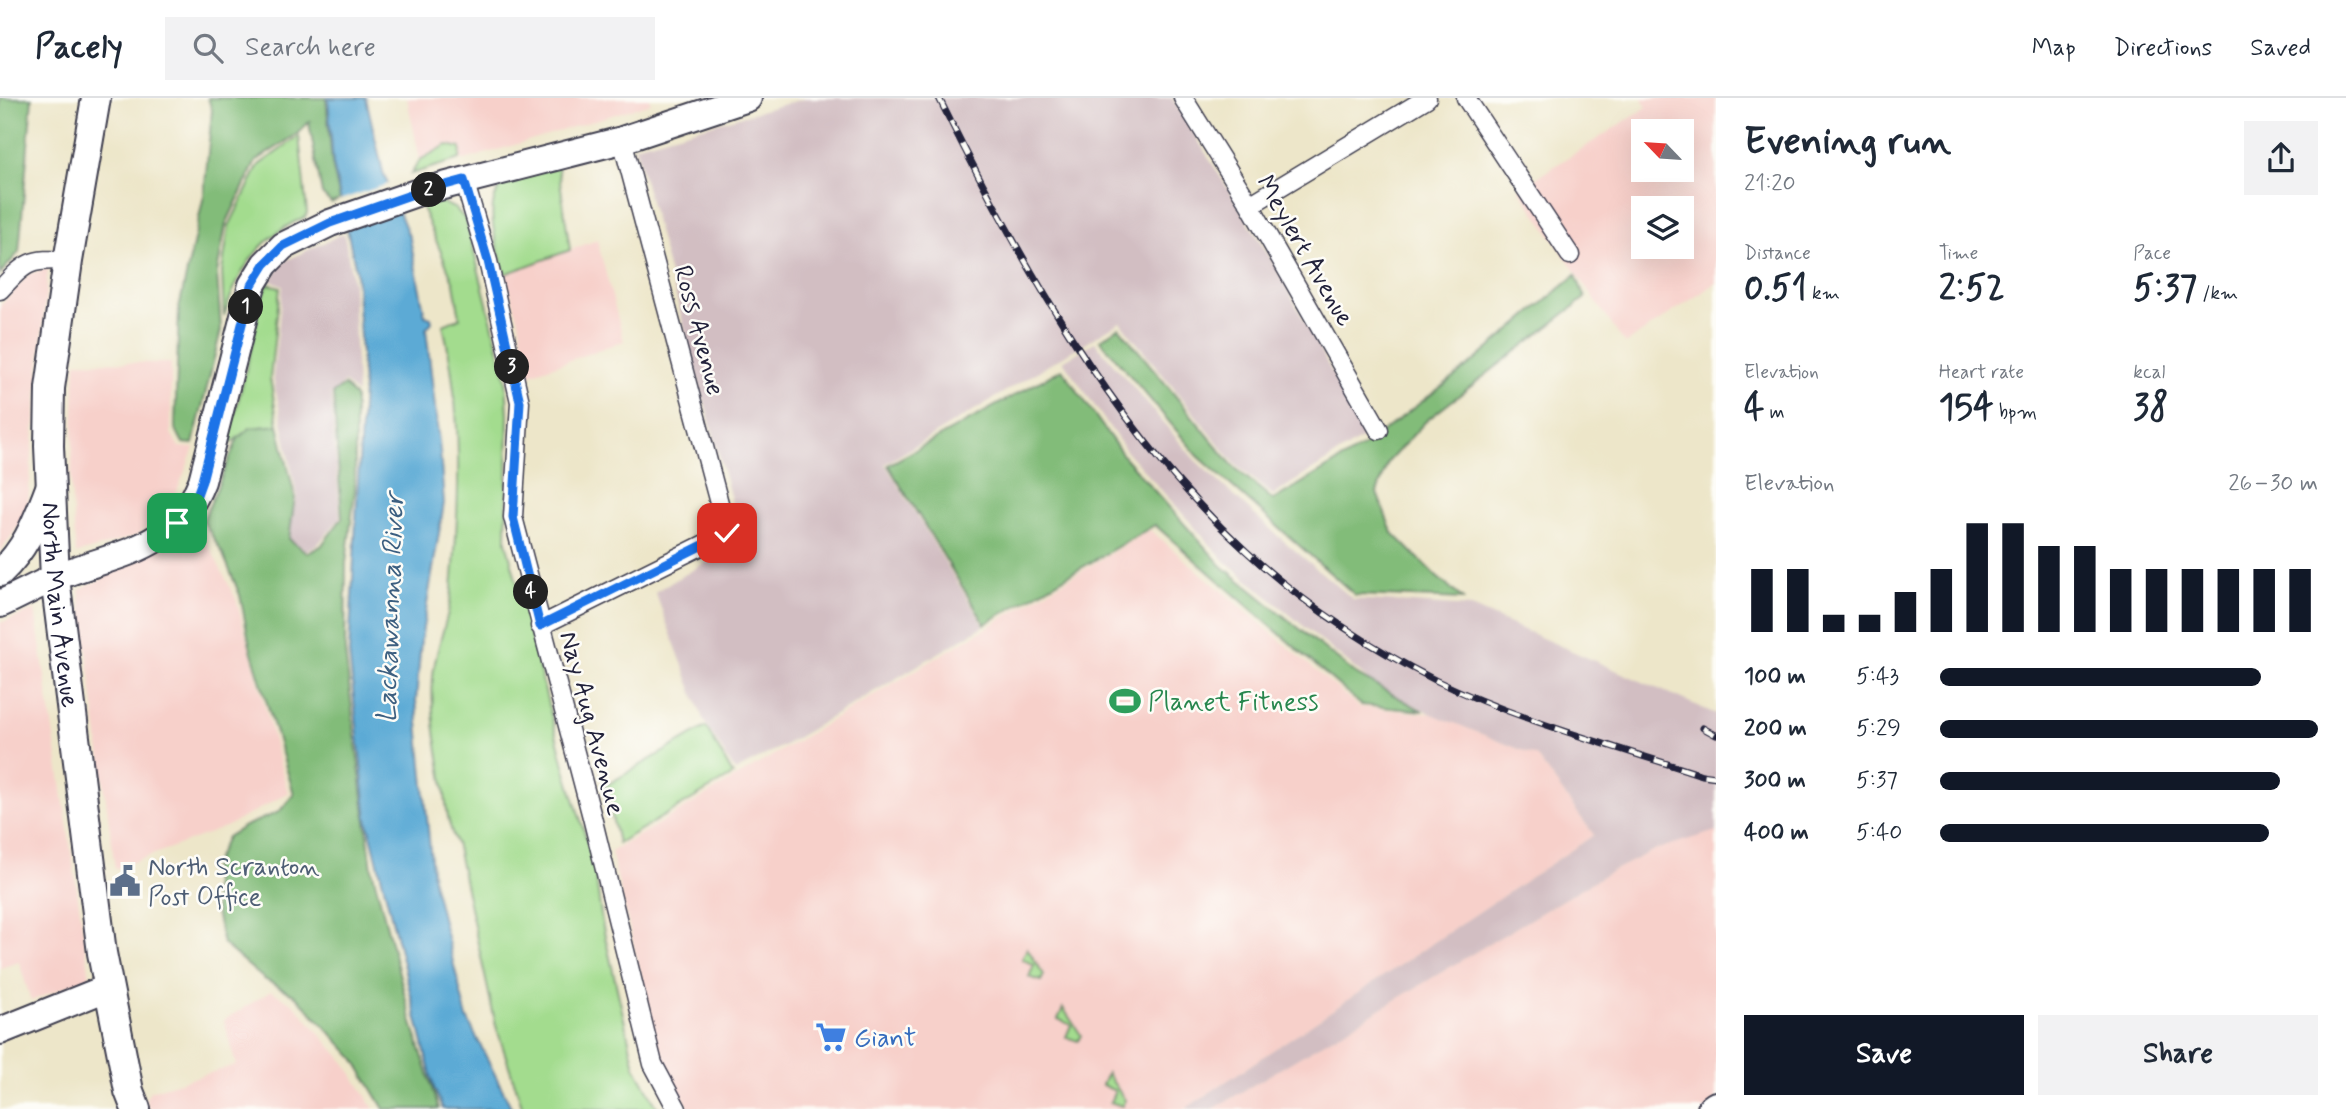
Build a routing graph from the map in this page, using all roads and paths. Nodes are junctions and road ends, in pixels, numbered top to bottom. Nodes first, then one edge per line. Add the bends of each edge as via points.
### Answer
1 (96, 98) edge
2 (748, 98) edge
3 (1183, 98) edge
4 (1427, 98) edge
5 (1466, 98) edge
6 (622, 140) junction
7 (464, 180) junction
8 (1251, 205) junction
9 (1570, 255) dead end
10 (68, 261) junction
11 (0, 290) edge
12 (1379, 430) dead end
13 (51, 484) junction
14 (0, 573) edge
15 (55, 578) junction
16 (0, 604) edge
17 (540, 626) junction
18 (107, 988) junction
19 (0, 1031) edge
20 (136, 1109) edge
21 (677, 1109) edge

1 - 10 main road, North Main Avenue
2 - 6 street
3 - 8 street, Meylert Avenue
4 - 8 street
5 - 9 street
6 - 7 street
6 - 17 street, Ross Avenue via 727,533
7 - 15 street via 330,223 283,246 252,285 194,503 148,545
7 - 17 street, Nay Aug Avenue via 520,402 513,517
8 - 12 street, Meylert Avenue
10 - 11 street via 33,262
10 - 13 main road, North Main Avenue via 50,388
13 - 14 street via 30,535
13 - 15 main road, North Main Avenue
15 - 16 street
15 - 18 main road, North Main Avenue
17 - 21 street, Nay Aug Avenue via 653,1064
18 - 19 street
18 - 20 main road, North Main Avenue

